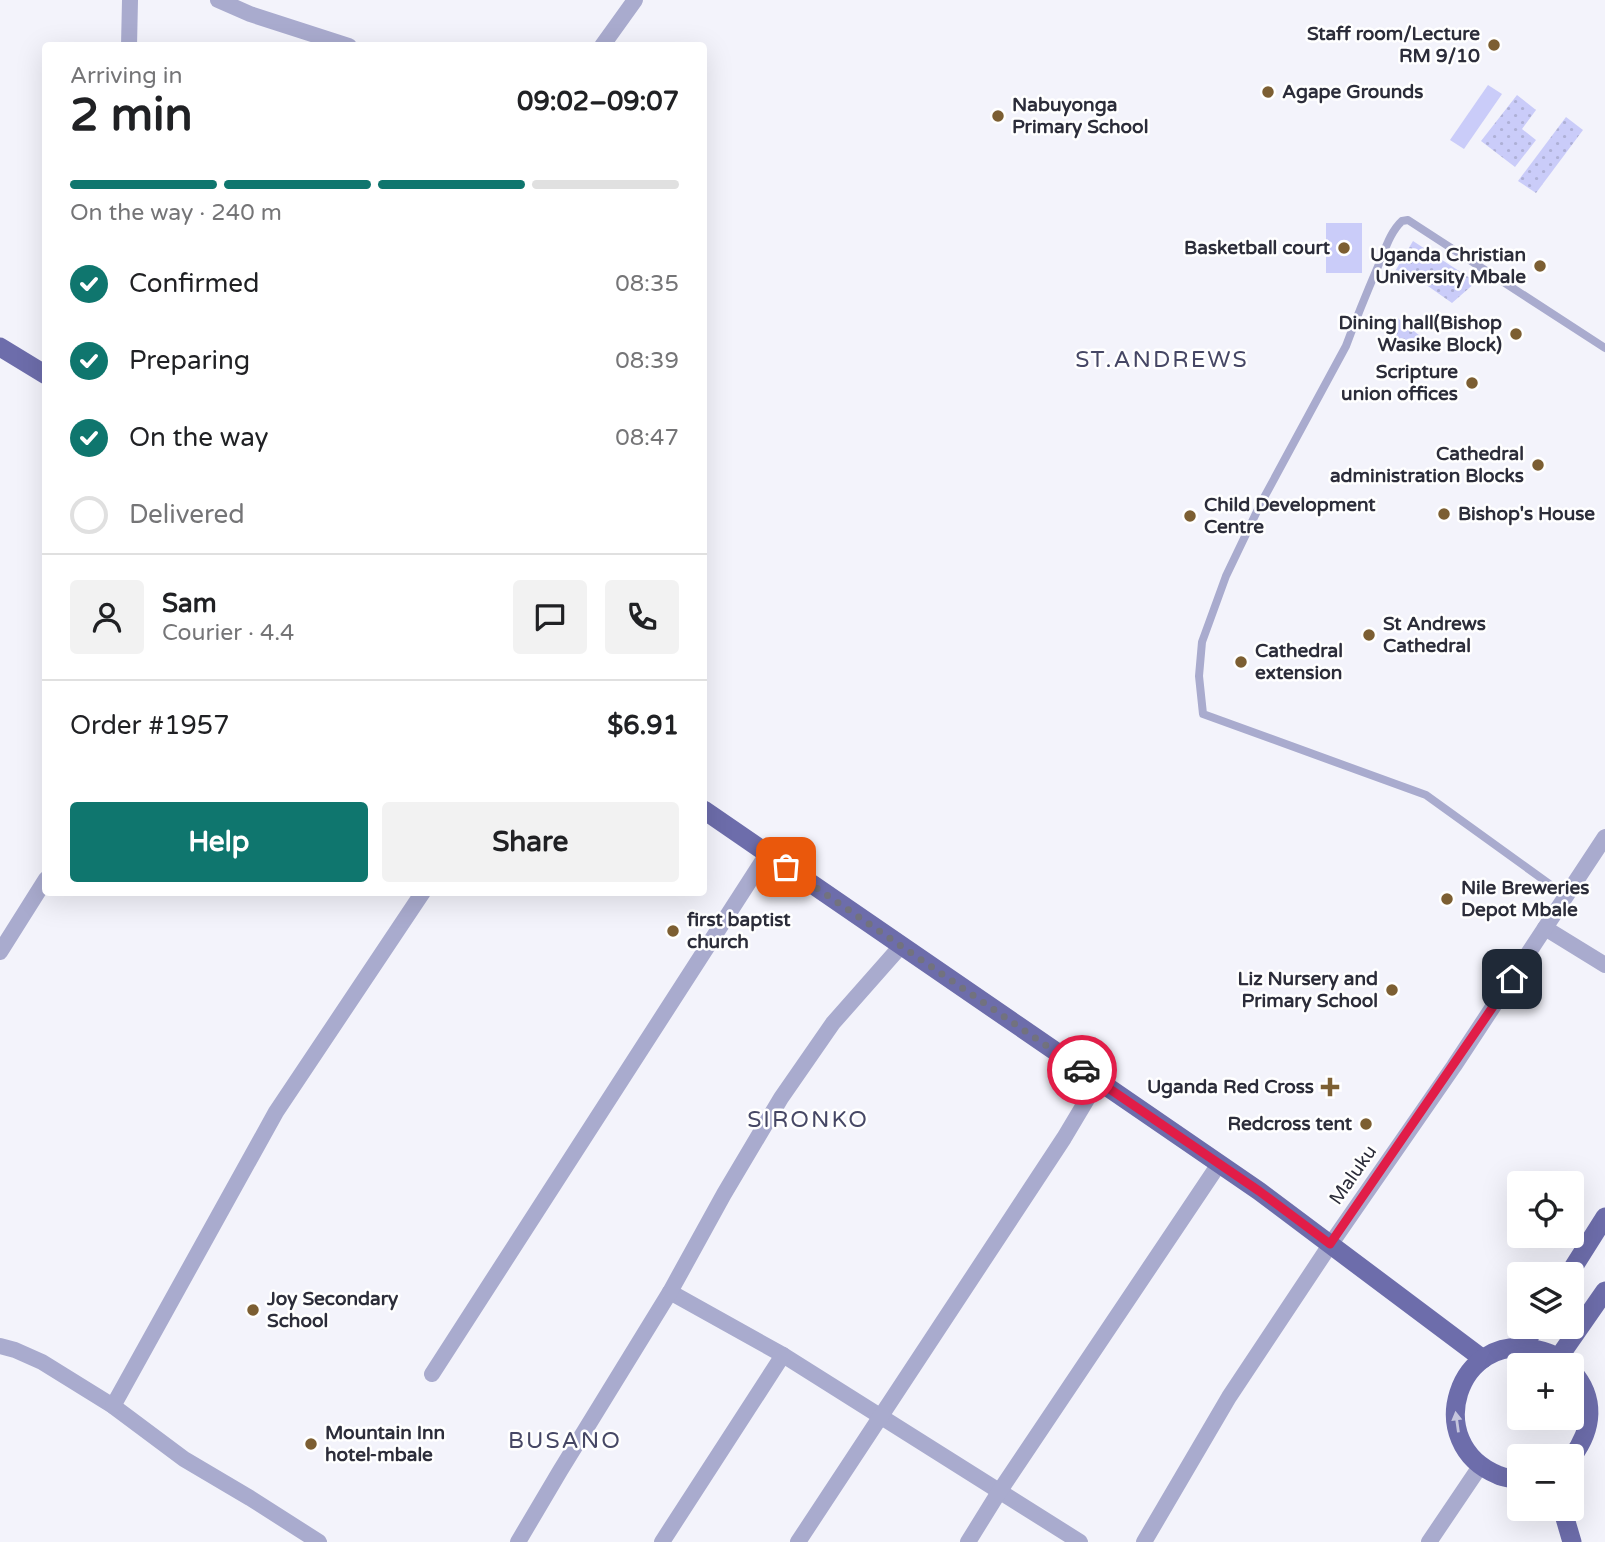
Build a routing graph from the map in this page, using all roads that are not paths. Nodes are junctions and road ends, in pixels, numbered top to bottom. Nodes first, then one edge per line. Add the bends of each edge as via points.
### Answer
1 (130, 0) edge
2 (218, 0) edge
3 (635, 0) edge
4 (129, 42) edge
5 (337, 42) edge
6 (605, 42) edge
7 (0, 347) edge
8 (1605, 348) edge
9 (42, 372) edge
10 (707, 812) edge
11 (1605, 837) edge
12 (767, 854) junction
13 (42, 885) edge
14 (420, 896) edge
15 (1566, 896) junction
16 (1545, 928) junction
17 (901, 946) junction
18 (0, 952) edge
19 (1605, 965) edge
20 (1098, 1081) junction
21 (1219, 1164) junction
22 (1605, 1217) edge
23 (1330, 1244) junction
24 (1577, 1262) edge
25 (1605, 1291) edge
26 (670, 1292) junction
27 (1528, 1339) edge
28 (0, 1346) edge
29 (1523, 1346) junction
30 (1549, 1353) edge
31 (1571, 1353) edge
32 (783, 1355) junction
33 (1483, 1359) junction
34 (432, 1374) dead end
35 (1584, 1390) edge
36 (113, 1406) junction
37 (881, 1416) junction
38 (1581, 1444) edge
39 (1480, 1465) junction
40 (1507, 1477) edge
41 (999, 1492) junction
42 (1566, 1521) edge
43 (319, 1542) edge
44 (518, 1542) edge
45 (662, 1542) edge
46 (797, 1542) edge
47 (968, 1542) edge
48 (1080, 1542) edge
49 (1144, 1542) edge
50 (1429, 1542) edge
51 (1572, 1542) edge

1 - 4 street
2 - 5 street
3 - 6 street
7 - 9 main road
8 - 15 lane via 1402,220 1386,247 1346,346 1226,576 1202,642 1199,676 1203,714 1426,796
10 - 12 main road
11 - 15 street, Maluku
12 - 17 main road
12 - 34 street
13 - 18 street
14 - 36 street via 276,1112
15 - 16 street, Maluku
16 - 19 street
16 - 23 street, Maluku
17 - 20 main road
17 - 26 street via 833,1023 781,1098
20 - 21 main road
20 - 37 street
21 - 23 main road
21 - 41 street
22 - 24 main road
23 - 33 main road
23 - 49 street, Maluku via 1229,1397
25 - 31 main road
26 - 32 street
26 - 44 street
27 - 29 main road
28 - 36 street via 43,1362
29 - 30 main road
29 - 33 main road
32 - 37 street
32 - 45 street
39 -> 33 main road via 1459,1437 1455,1414 1466,1376
35 - 38 main road via 1588,1427
36 - 43 street via 184,1459
37 - 41 street
37 - 46 street
39 - 40 main road
39 - 50 street
41 - 47 street
41 - 48 street
42 - 51 main road

